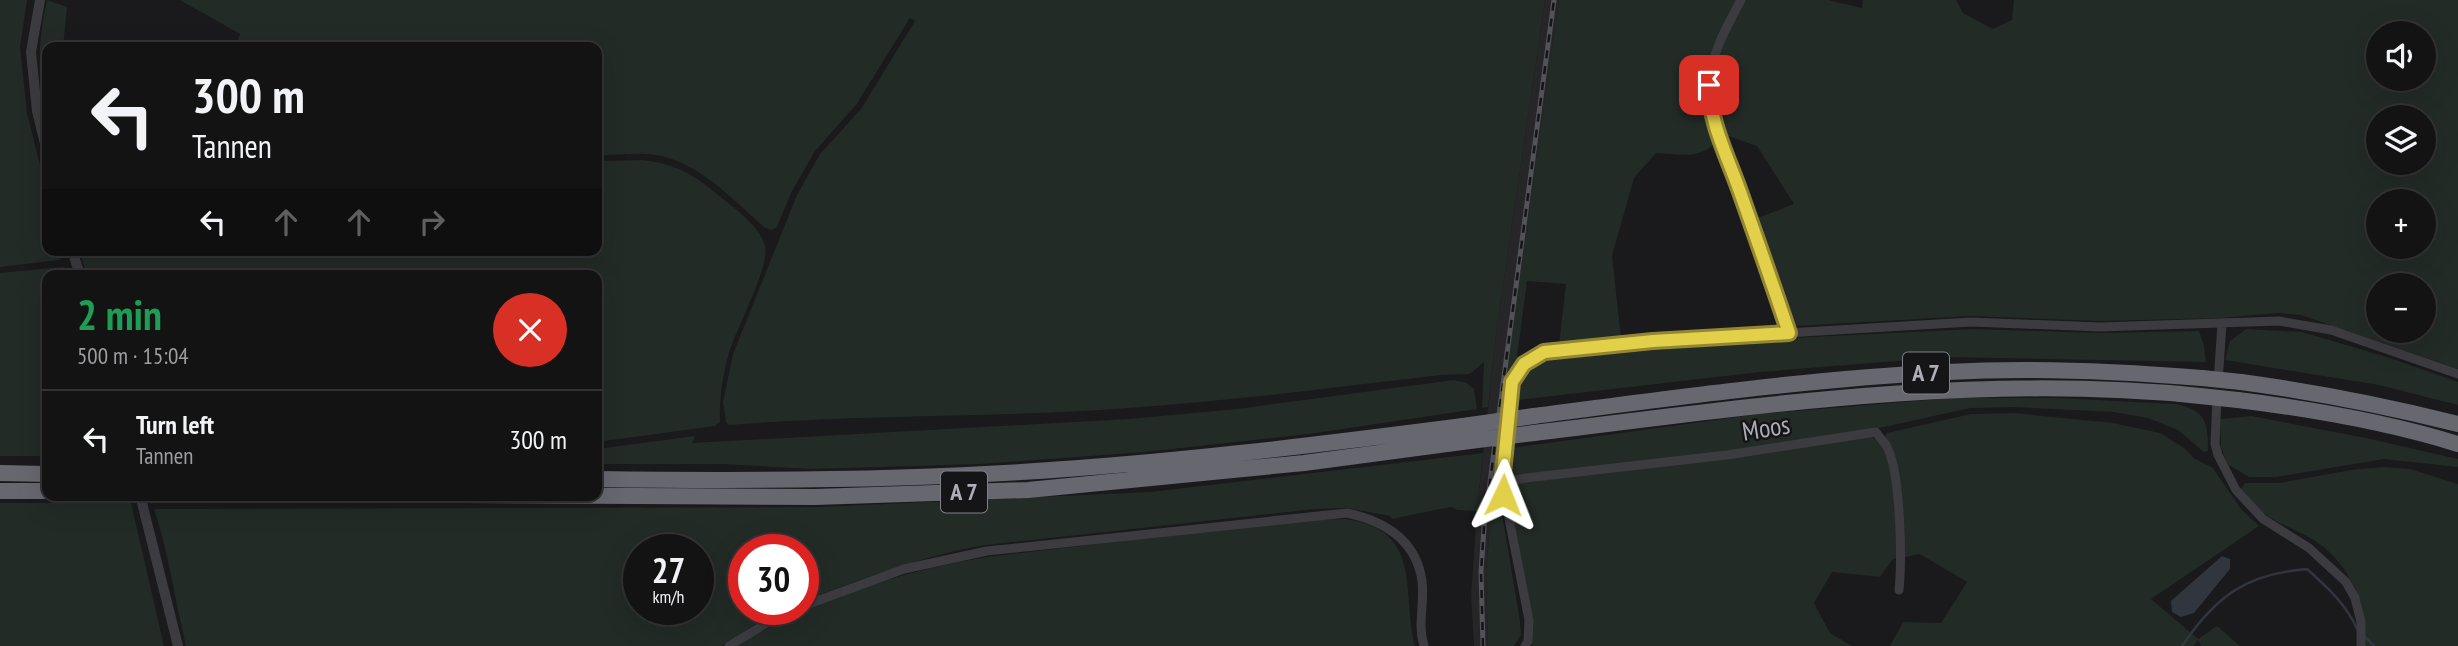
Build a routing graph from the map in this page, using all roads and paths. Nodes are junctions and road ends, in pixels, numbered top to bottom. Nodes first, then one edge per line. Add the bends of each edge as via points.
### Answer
1 (40, 0) edge
2 (1741, 0) edge
3 (42, 132) edge
4 (2222, 324) junction
5 (1789, 333) junction
6 (2458, 374) edge
7 (2458, 424) edge
8 (1463, 434) junction
9 (2458, 444) edge
10 (0, 473) edge
11 (42, 474) edge
12 (602, 479) edge
13 (1502, 483) junction
14 (0, 491) edge
15 (42, 491) edge
16 (602, 496) edge
17 (141, 501) edge
18 (1899, 590) dead end
19 (819, 600) edge
20 (763, 625) edge
21 (178, 646) edge
22 (729, 646) edge
23 (1424, 646) edge
24 (1525, 646) edge
25 (2361, 646) edge

1 - 3 street via 32,52
2 - 5 street via 1712,62 1710,106
4 - 5 street via 2100,327 1971,322
4 - 6 street via 2303,324
4 - 25 street via 2214,425 2218,455 2246,503 2309,548 2346,582 2355,598
5 - 13 street via 1544,352 1524,364 1512,382
7 - 8 highway, A 7, bridge via 2376,404 2241,382 2057,370 1949,372 1757,387 1534,416
8 - 9 highway, A 7, bridge via 1534,433 1760,405 1949,389 2111,388 2287,406
8 - 12 highway, A 7 via 1019,472 814,479
8 - 16 highway, A 7 via 1227,471 1028,490 815,497
10 - 11 highway
13 - 18 street, Moos via 1876,432 1891,460 1901,548
13 - 24 street via 1529,620
14 - 15 highway
17 - 21 street
19 - 23 street via 905,569 976,553 1347,513 1393,530 1409,549 1422,582
20 - 22 street

